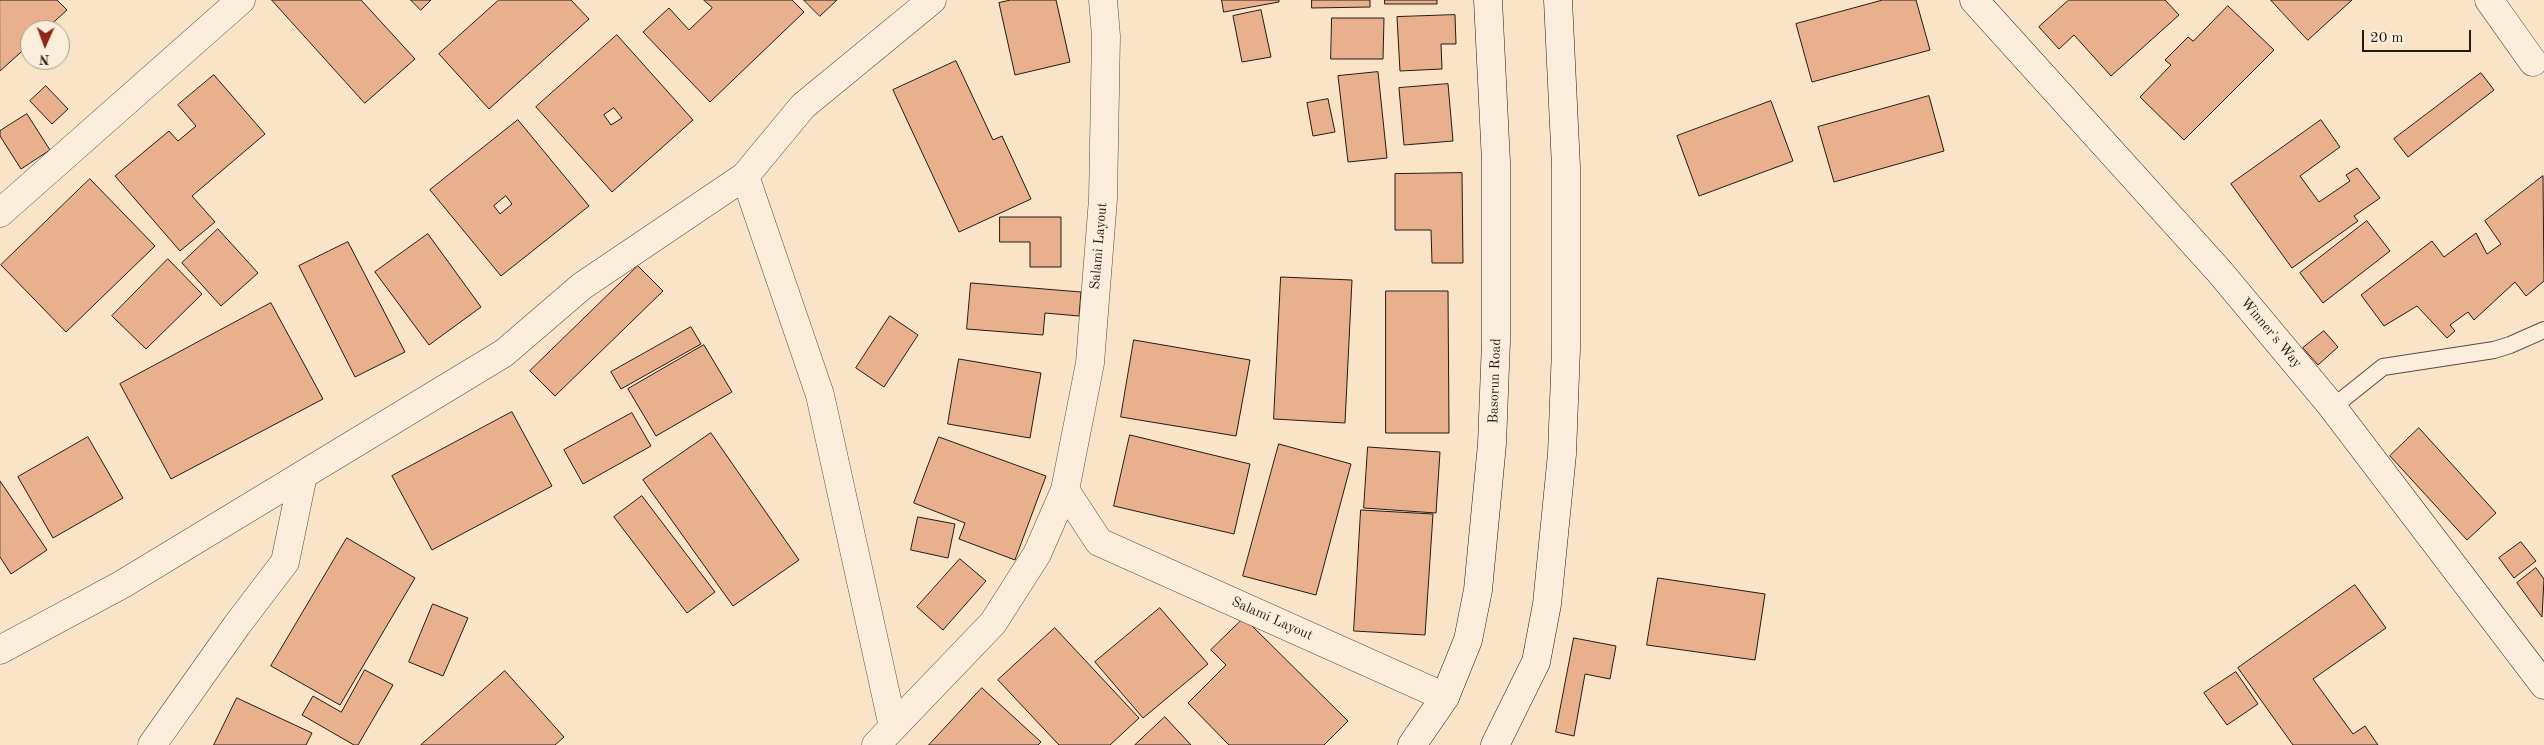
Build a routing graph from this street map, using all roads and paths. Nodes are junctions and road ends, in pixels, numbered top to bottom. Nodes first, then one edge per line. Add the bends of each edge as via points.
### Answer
1 (242, 0) edge
2 (932, 0) edge
3 (1103, 0) edge
4 (1488, 0) edge
5 (1558, 0) edge
6 (1974, 0) edge
7 (2489, 0) edge
8 (2533, 62) dead end
9 (745, 176) junction
10 (0, 213) edge
11 (2544, 330) edge
12 (2330, 404) junction
13 (303, 475) junction
14 (1065, 490) junction
15 (0, 650) edge
16 (2544, 685) edge
17 (1445, 697) junction
18 (884, 736) edge
19 (152, 745) edge
20 (1412, 745) edge
21 (1495, 745) edge

1 - 10 street
2 - 9 street via 803,106
3 - 14 street, Salami Layout via 1106,36 1103,199 1090,363
4 - 17 street, Basorun Road via 1496,162 1496,341 1492,444 1478,590 1468,640
5 - 21 street via 1566,167 1566,348 1562,454 1547,604 1536,662
6 - 12 street, Winner's Way via 2219,270
7 - 8 street
9 - 13 street via 582,286 504,353
9 - 18 street via 820,395
11 - 12 lane via 2494,350 2383,367 2338,403
12 - 16 street, Winner's Way
13 - 15 street via 122,585
13 - 19 street via 285,562
14 - 17 street, Salami Layout via 1100,542
14 - 18 street, Salami Layout via 1037,554 993,623
17 - 20 street, Basorun Road

